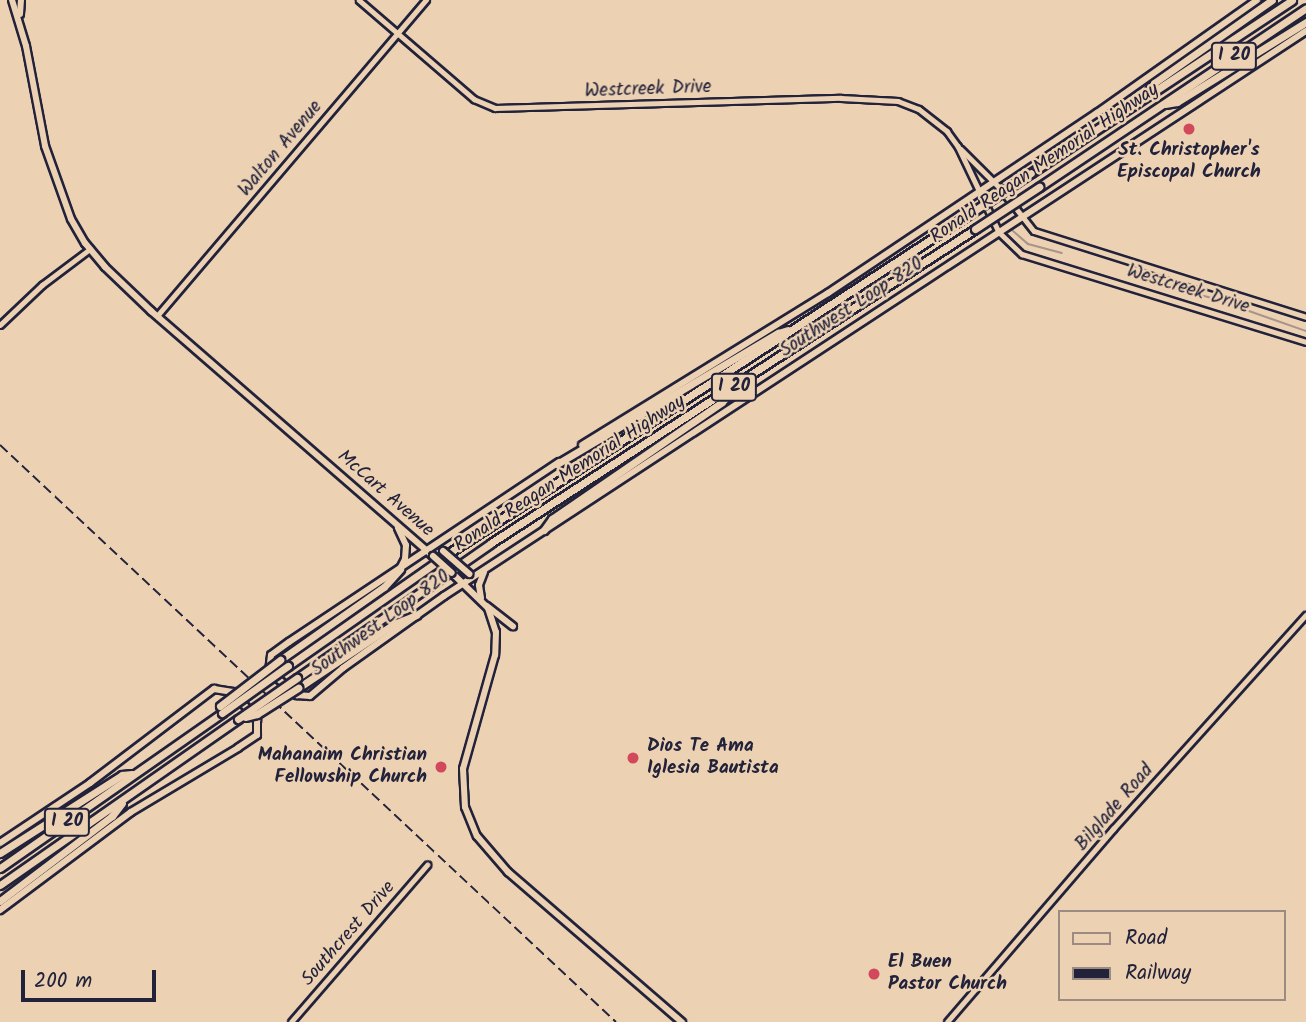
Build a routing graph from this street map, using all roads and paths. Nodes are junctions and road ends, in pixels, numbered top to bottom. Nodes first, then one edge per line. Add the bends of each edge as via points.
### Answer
1 (12, 0) edge
2 (20, 0) edge
3 (359, 0) edge
4 (426, 0) edge
5 (1257, 0) edge
6 (1272, 0) edge
7 (1292, 0) edge
8 (1306, 8) edge
9 (20, 20) junction
10 (1306, 22) edge
11 (1306, 31) edge
12 (398, 33) junction
13 (1140, 101) junction
14 (1161, 105) junction
15 (958, 146) junction
16 (994, 181) junction
17 (979, 191) junction
18 (1020, 217) junction
19 (999, 232) junction
20 (90, 249) junction
21 (157, 316) junction
22 (1306, 317) edge
23 (0, 325) edge
24 (795, 328) junction
25 (1306, 342) edge
26 (739, 384) junction
27 (557, 464) junction
28 (395, 523) junction
29 (466, 524) junction
30 (544, 530) junction
31 (426, 550) junction
32 (400, 569) junction
33 (485, 570) junction
34 (473, 574) junction
35 (464, 583) junction
36 (483, 602) junction
37 (416, 615) junction
38 (1306, 615) edge
39 (513, 626) dead end
40 (221, 709) junction
41 (237, 719) junction
42 (132, 774) junction
43 (127, 797) junction
44 (0, 843) edge
45 (0, 853) edge
46 (428, 865) dead end
47 (0, 868) edge
48 (0, 886) edge
49 (0, 901) edge
50 (0, 910) edge
51 (291, 1022) edge
52 (682, 1022) edge
53 (947, 1022) edge

1 - 9 main road, McCart Avenue
2 - 9 main road, McCart Avenue
3 - 12 street, Westcreek Drive
4 - 12 street, Walton Avenue
5 - 16 main road, Southwest Loop 820
6 - 13 highway via 1154,83
7 - 13 highway, Ronald Reagan Memorial Highway / I 20
8 - 14 highway, Ronald Reagan Memorial Highway / I 20
9 - 20 main road, McCart Avenue via 45,146 71,219
10 - 14 highway via 1177,102
11 - 18 main road, Southwest Loop 820
12 - 15 street, Westcreek Drive via 474,99 495,108 877,98 919,109 939,122
12 - 21 street, Walton Avenue
13 - 24 highway, Ronald Reagan Memorial Highway / I 20, bridge
14 - 26 highway, Ronald Reagan Memorial Highway / I 20, bridge
15 - 16 street, Westcreek Drive
15 - 17 street, Westcreek Drive
16 - 17 main road, Southwest Loop 820
16 - 18 street, Westcreek Drive
17 - 19 street, Westcreek Drive
17 - 27 main road, Southwest Loop 820 via 788,319
18 - 19 main road, Southwest Loop 820
18 - 22 street, Westcreek Drive via 1034,231 1048,236
19 - 25 street, Westcreek Drive via 1022,254
19 - 30 main road, Southwest Loop 820
20 - 21 main road, McCart Avenue
20 - 23 street
21 - 28 main road, McCart Avenue
24 - 27 highway via 778,333
24 - 40 highway, Ronald Reagan Memorial Highway / I 20, bridge via 452,551
26 - 30 highway via 722,402 552,519
26 - 41 highway, Ronald Reagan Memorial Highway / I 20, bridge via 491,543
27 - 29 main road, Southwest Loop 820
28 - 31 main road, McCart Avenue
28 - 32 main road via 406,548
29 - 31 main road, Southwest Loop 820
29 - 34 main road, bridge via 444,544 443,551
30 - 33 main road, Southwest Loop 820
31 - 32 main road, Southwest Loop 820
31 - 35 main road, McCart Avenue, bridge
32 - 37 main road, Southwest Loop 820 via 271,655 269,671 297,695 310,696
32 - 40 highway, bridge via 384,587 280,660
33 - 34 main road, Southwest Loop 820
33 - 36 main road via 478,589
34 - 35 main road, Southwest Loop 820
35 - 36 main road, McCart Avenue
35 - 37 main road, Southwest Loop 820
36 - 39 main road
36 - 52 main road, McCart Avenue via 493,619 497,642 463,769 463,792 472,824 499,863
37 - 41 highway, bridge via 394,624 257,714
38 - 53 street, Bilglade Road
40 - 42 highway, Ronald Reagan Memorial Highway / I 20
41 - 43 highway, Ronald Reagan Memorial Highway / I 20
42 - 45 highway via 122,775
42 - 47 highway, Ronald Reagan Memorial Highway / I 20
43 - 48 highway, Ronald Reagan Memorial Highway / I 20
43 - 49 highway via 112,816
44 - 50 main road via 90,783 214,689 233,692 257,720 257,734 239,748 131,811
46 - 51 street, Southcrest Drive

